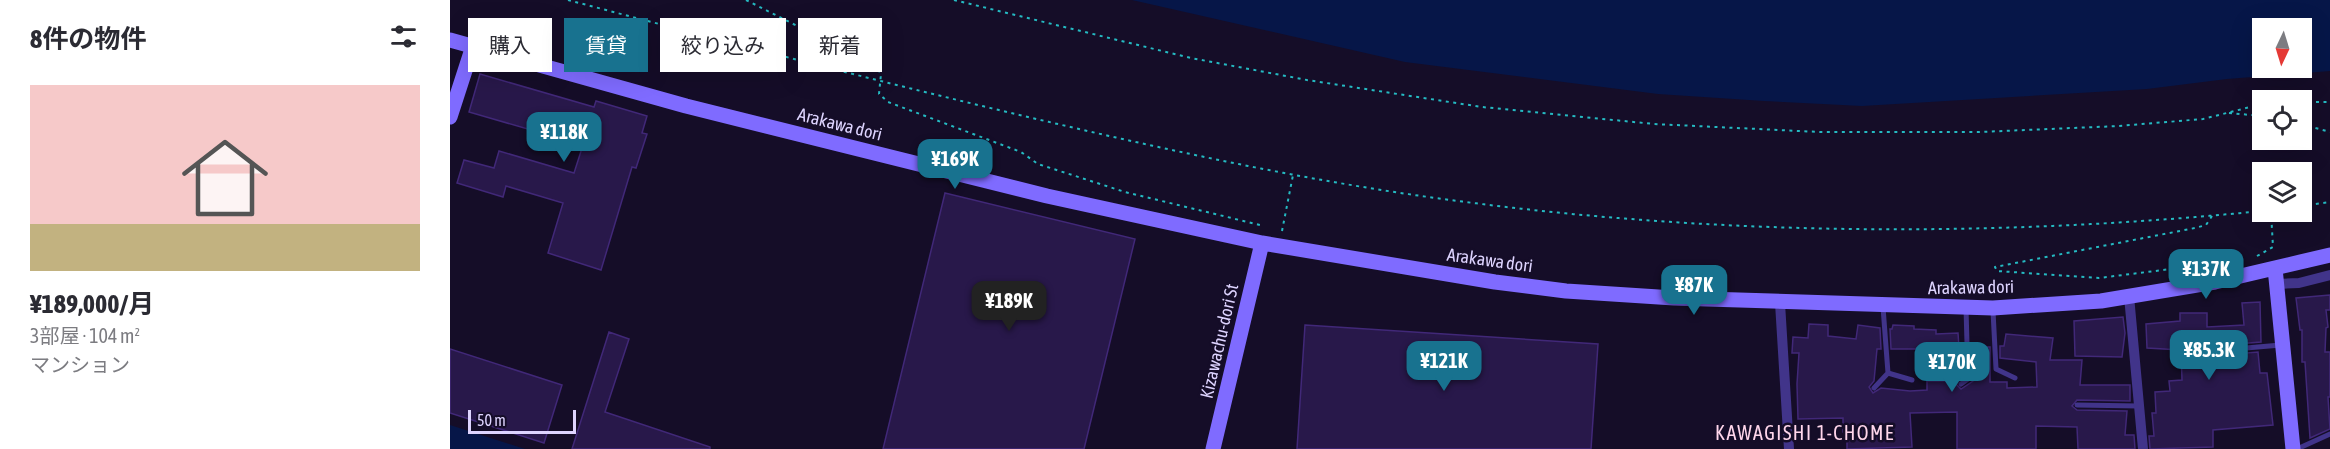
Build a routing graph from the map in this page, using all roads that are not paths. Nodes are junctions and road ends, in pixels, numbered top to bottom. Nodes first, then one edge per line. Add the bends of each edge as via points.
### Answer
1 (450, 40) edge
2 (468, 45) edge
3 (468, 61) edge
4 (552, 68) edge
5 (450, 117) edge
6 (1262, 243) junction
7 (2330, 255) edge
8 (2330, 275) edge
9 (2276, 276) junction
10 (2129, 296) junction
11 (1780, 303) junction
12 (1883, 306) junction
13 (1966, 308) junction
14 (1993, 308) junction
15 (2282, 345) junction
16 (2211, 351) dead end
17 (1888, 373) junction
18 (2015, 378) dead end
19 (1912, 380) dead end
20 (1960, 384) dead end
21 (1874, 387) dead end
22 (2078, 405) dead end
23 (2139, 406) junction
24 (2330, 434) edge
25 (1213, 449) edge
26 (1788, 449) edge
27 (2143, 449) edge
28 (2295, 449) edge

1 - 2 street, Arakawa dori
3 - 5 street
4 - 6 street, Arakawa dori via 1047,196
6 - 11 street, Arakawa dori via 1495,282
6 - 25 street, Kizawachu-dori St
7 - 9 street, Arakawa dori
8 - 9 street via 2299,283
9 - 10 street, Arakawa dori via 2254,273
9 - 15 street
10 - 14 street, Arakawa dori
10 - 23 street
11 - 12 street, Arakawa dori
11 - 26 street
12 - 13 street, Arakawa dori
12 - 17 lane
13 - 14 street, Arakawa dori
13 - 20 lane via 1968,379
14 - 18 lane via 1996,369
15 - 16 lane
15 - 28 street
17 - 19 lane
17 - 21 lane
22 - 23 lane
23 - 27 street
24 - 28 lane

